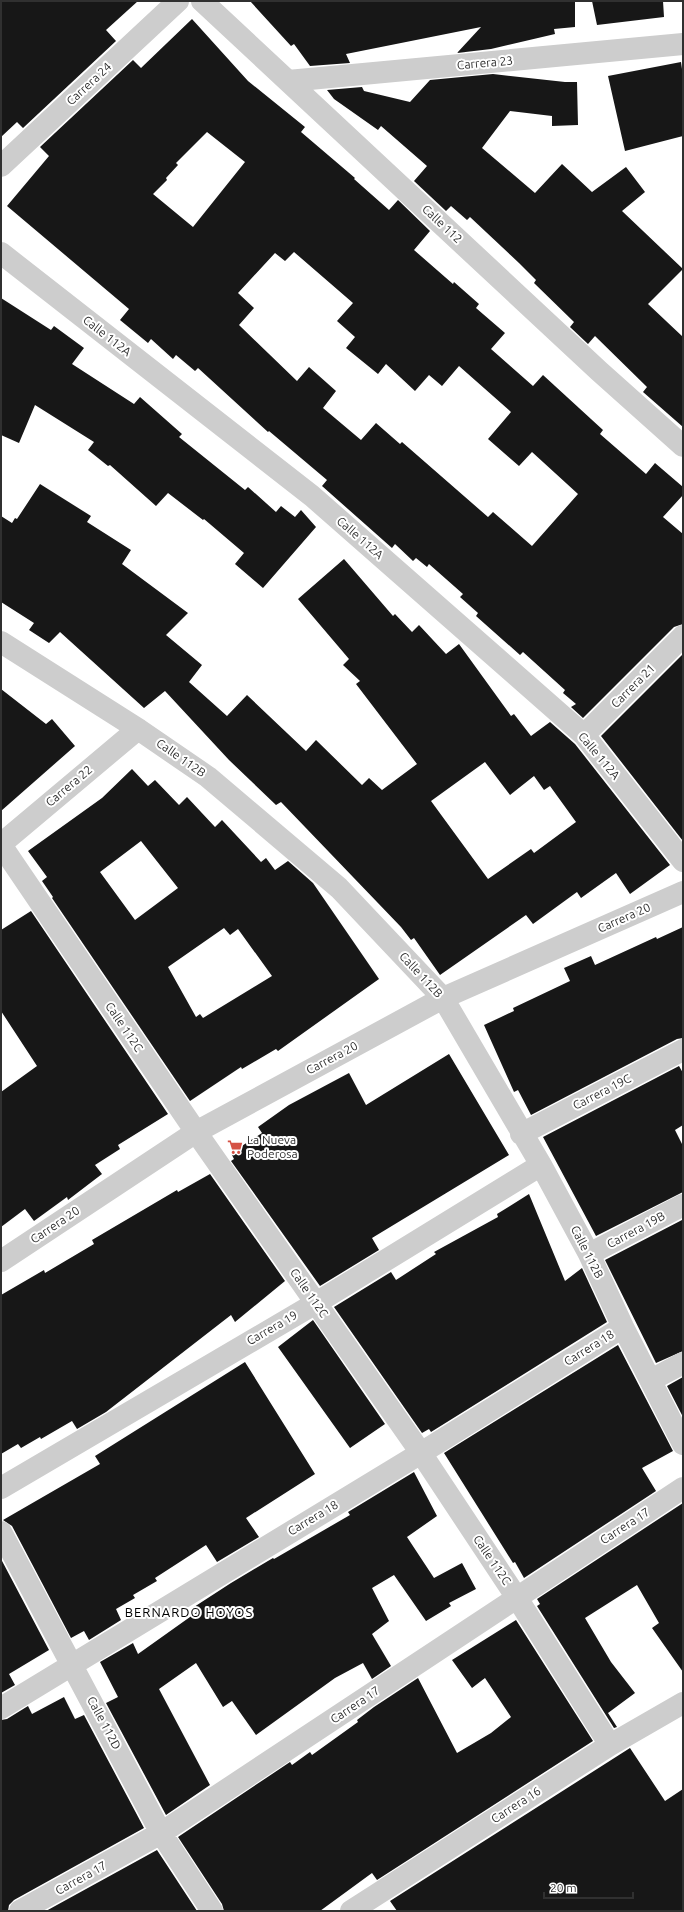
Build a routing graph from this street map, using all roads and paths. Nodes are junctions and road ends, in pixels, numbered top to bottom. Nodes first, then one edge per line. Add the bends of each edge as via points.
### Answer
1 (178, 1) edge
2 (202, 1) edge
3 (683, 44) edge
4 (288, 81) junction
5 (1, 166) edge
6 (1, 253) edge
7 (683, 446) edge
8 (683, 636) edge
9 (1, 642) edge
10 (138, 729) junction
11 (584, 735) junction
12 (1, 844) edge
13 (683, 861) edge
14 (683, 892) edge
15 (443, 998) junction
16 (683, 1050) edge
17 (196, 1132) junction
18 (521, 1134) junction
19 (541, 1165) junction
20 (683, 1205) edge
21 (590, 1254) junction
22 (1, 1261) edge
23 (316, 1303) junction
24 (624, 1327) junction
25 (683, 1363) edge
26 (651, 1380) junction
27 (683, 1444) edge
28 (420, 1453) junction
29 (1, 1488) edge
30 (683, 1488) edge
31 (1, 1532) edge
32 (517, 1598) junction
33 (72, 1664) junction
34 (683, 1703) edge
35 (1, 1708) edge
36 (610, 1745) junction
37 (161, 1833) junction
38 (20, 1911) edge
39 (212, 1911) edge
40 (351, 1911) edge

1 - 5 street, Carrera 24
2 - 4 street, Calle 112
3 - 4 street, Carrera 23
4 - 7 street, Calle 112 via 593,366
6 - 11 street, Calle 112A via 312,496
8 - 11 street, Carrera 21
9 - 10 street, Calle 112B
10 - 12 street, Carrera 22
10 - 15 street, Calle 112B via 208,777 339,888
11 - 13 street, Calle 112A
12 - 17 street, Calle 112C
14 - 15 street, Carrera 20
15 - 17 street, Carrera 20
15 - 18 street, Calle 112B
16 - 18 street, Carrera 19C
17 - 22 street, Carrera 20
17 - 23 street, Calle 112C
18 - 19 street, Calle 112B
19 - 21 street, Calle 112B
19 - 23 street, Carrera 19
20 - 21 street, Carrera 19B
21 - 24 street, Calle 112B
23 - 28 street, Calle 112C
23 - 29 street, Carrera 19
24 - 26 street, Calle 112B
24 - 28 street, Carrera 18
25 - 26 street
26 - 27 street, Calle 112B
28 - 32 street, Calle 112C
28 - 33 street, Carrera 18
30 - 32 street, Carrera 17
31 - 33 street, Calle 112D
32 - 36 street, Calle 112C
32 - 37 street, Carrera 17
33 - 35 street, Carrera 18
33 - 37 street, Calle 112D
34 - 36 street, Carrera 16
36 - 40 street, Carrera 16
37 - 38 street, Carrera 17
37 - 39 street, Calle 112D

